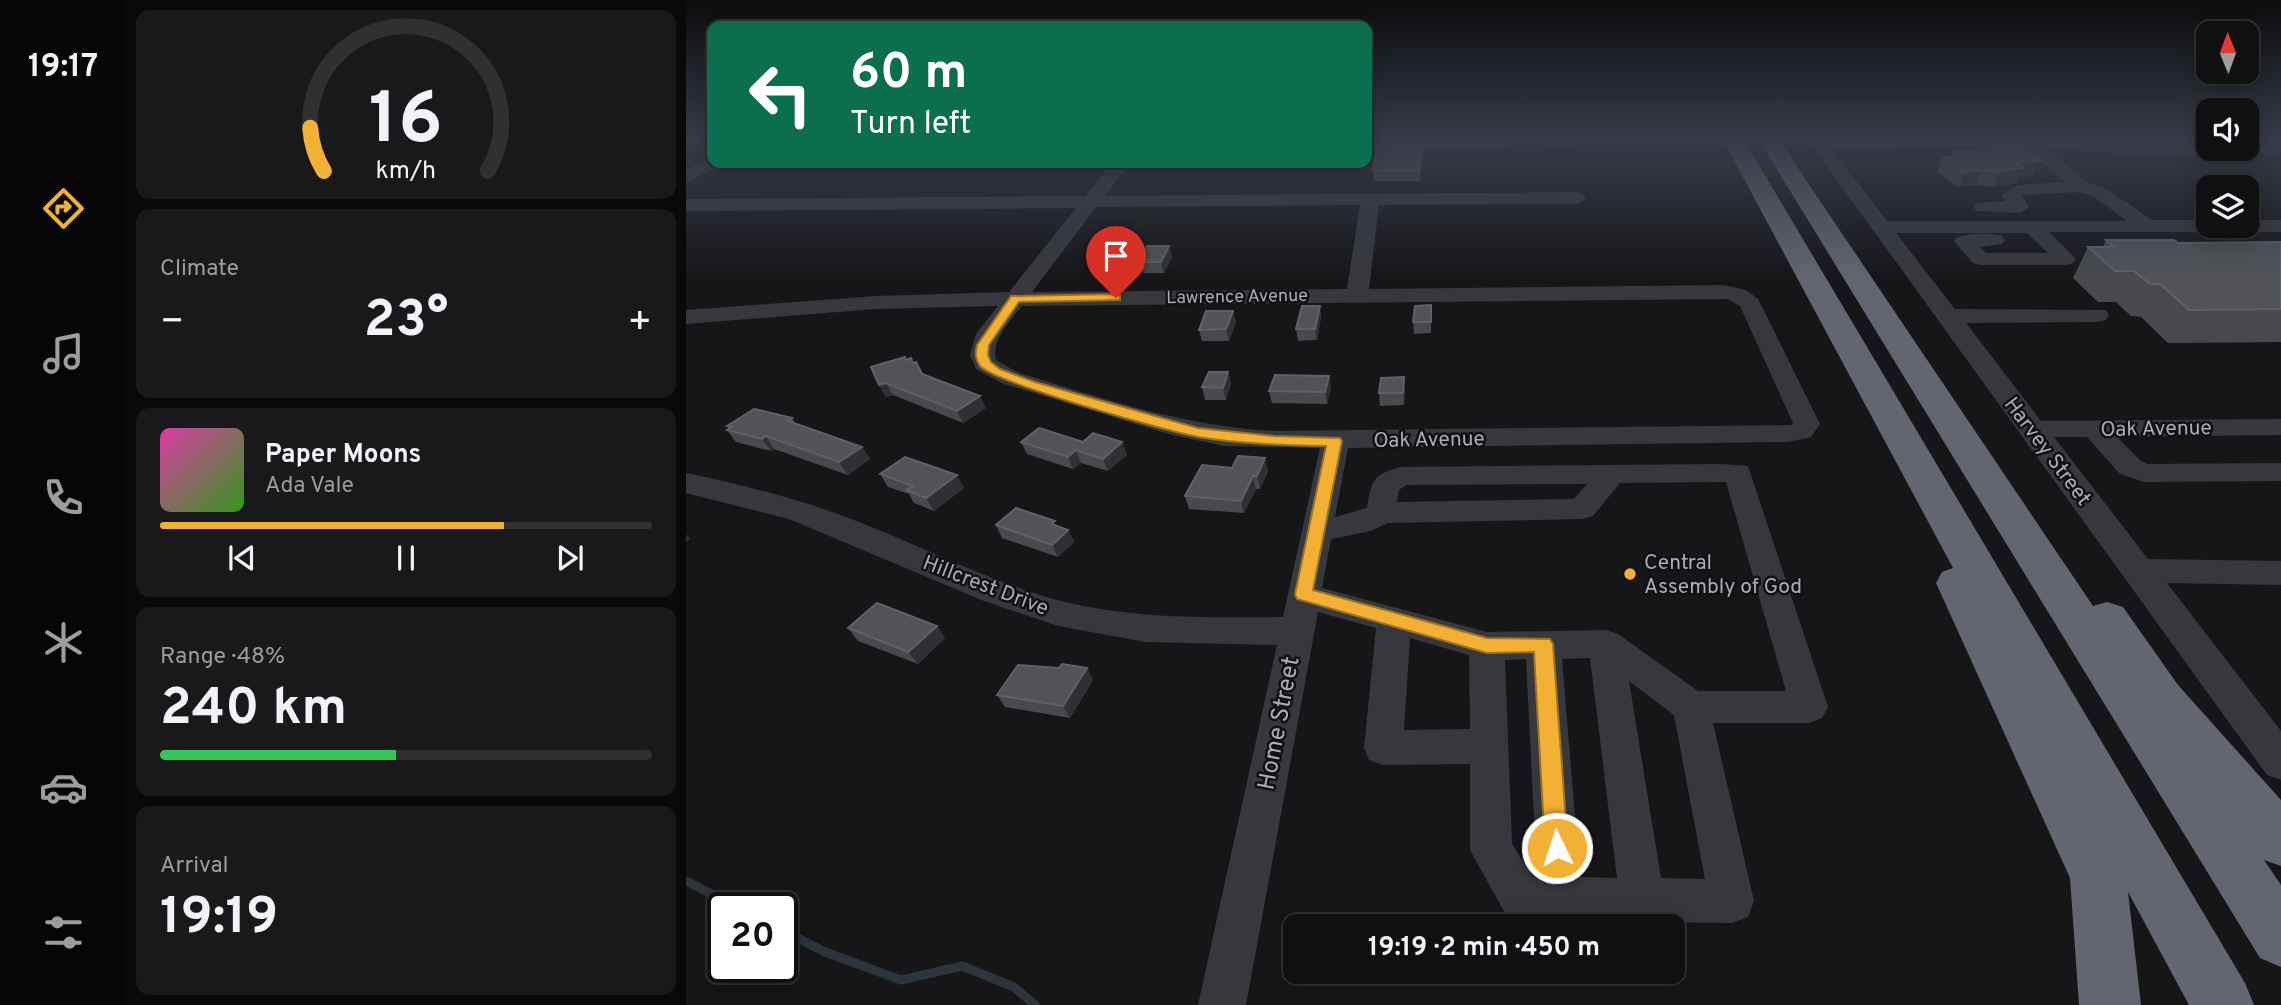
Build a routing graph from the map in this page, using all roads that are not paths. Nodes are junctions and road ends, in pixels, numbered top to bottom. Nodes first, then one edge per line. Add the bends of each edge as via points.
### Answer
1 (1102, 187) edge
2 (1760, 187) edge
3 (1799, 187) edge
4 (1852, 187) edge
5 (2066, 187) edge
6 (2083, 187) edge
7 (1578, 198) dead end
8 (1370, 199) junction
9 (1091, 201) junction
10 (686, 205) edge
11 (2020, 207) junction
12 (2084, 207) dead end
13 (2122, 207) junction
14 (2039, 219) junction
15 (1999, 226) junction
16 (2259, 226) edge
17 (2281, 226) edge
18 (1882, 227) junction
19 (2155, 227) junction
20 (2196, 227) edge
21 (2259, 228) edge
22 (2229, 238) edge
23 (2281, 244) edge
24 (2239, 245) edge
25 (2191, 248) edge
26 (1818, 290) junction
27 (1357, 295) junction
28 (1015, 299) junction
29 (1873, 302) junction
30 (2098, 315) dead end
31 (1948, 316) junction
32 (686, 317) edge
33 (2032, 429) junction
34 (2095, 429) junction
35 (1801, 431) joint
36 (2274, 433) edge
37 (1709, 435) junction
38 (1605, 436) junction
39 (1335, 441) junction
40 (2281, 472) edge
41 (1721, 473) junction
42 (1612, 474) junction
43 (686, 483) edge
44 (1317, 531) junction
45 (2138, 571) junction
46 (2281, 573) edge
47 (1303, 594) junction
48 (1394, 619) junction
49 (1296, 631) junction
50 (1543, 644) junction
51 (1606, 644) junction
52 (1487, 646) junction
53 (1691, 707) junction
54 (2274, 743) edge
55 (1489, 746) junction
56 (2281, 840) edge
57 (1560, 899) junction
58 (1642, 899) junction
59 (2281, 937) edge
60 (1222, 1005) edge
61 (2110, 1005) edge
62 (2223, 1005) edge

1 - 9 street
2 - 26 highway
3 - 29 highway
4 - 18 street, Harvey Street
5 - 11 street via 2018,190 2010,195
6 - 13 street
7 - 8 street
8 - 9 street
8 - 27 street
9 - 10 street
9 - 28 street
11 - 14 street
11 - 15 street via 1972,209
12 - 13 street
13 - 19 street
14 - 15 street
14 - 15 street via 2066,259 1980,259 1964,241 2022,239
14 - 19 street
15 - 18 street
16 - 17 street
18 - 31 street, Harvey Street
19 - 20 street
19 - 25 street
21 - 23 street
22 - 24 street
26 - 61 highway via 1849,369 1925,513 2098,876
26 - 62 highway
27 - 28 street, Lawrence Avenue
27 - 35 street, Lawrence Avenue via 1724,292 1745,299 1805,415 1807,424
28 - 32 street, Lawrence Avenue via 874,303
28 - 39 street, Oak Avenue via 983,345 985,364 995,371 1197,433
29 - 56 highway via 1968,413 2161,699
29 - 59 highway
30 - 31 street
31 - 33 street, Harvey Street
33 - 34 street, Oak Avenue
33 - 45 street, Harvey Street
34 - 36 street, Oak Avenue
34 - 40 street via 2130,467 2144,473
35 - 37 street, Oak Avenue
37 - 38 street, Oak Avenue
37 - 41 street
38 - 39 street, Oak Avenue
38 - 42 street
39 - 44 street, Home Street
41 - 42 street
41 - 53 street via 1738,473 1810,707
42 - 44 street via 1401,476 1385,485 1381,513 1371,520
43 - 49 street, Hillcrest Drive via 814,516 1058,612 1166,630
44 - 47 street, Home Street
45 - 46 street
45 - 54 street, Harvey Street
47 - 48 street
47 - 49 street, Home Street
48 - 52 street
48 - 55 street via 1383,748
49 - 60 street, Home Street
50 - 51 street
50 - 52 street
50 - 57 street
51 - 53 street
51 - 58 street
52 - 55 street
53 - 58 street via 1732,901
55 - 57 street via 1491,850 1522,899
57 - 58 street

